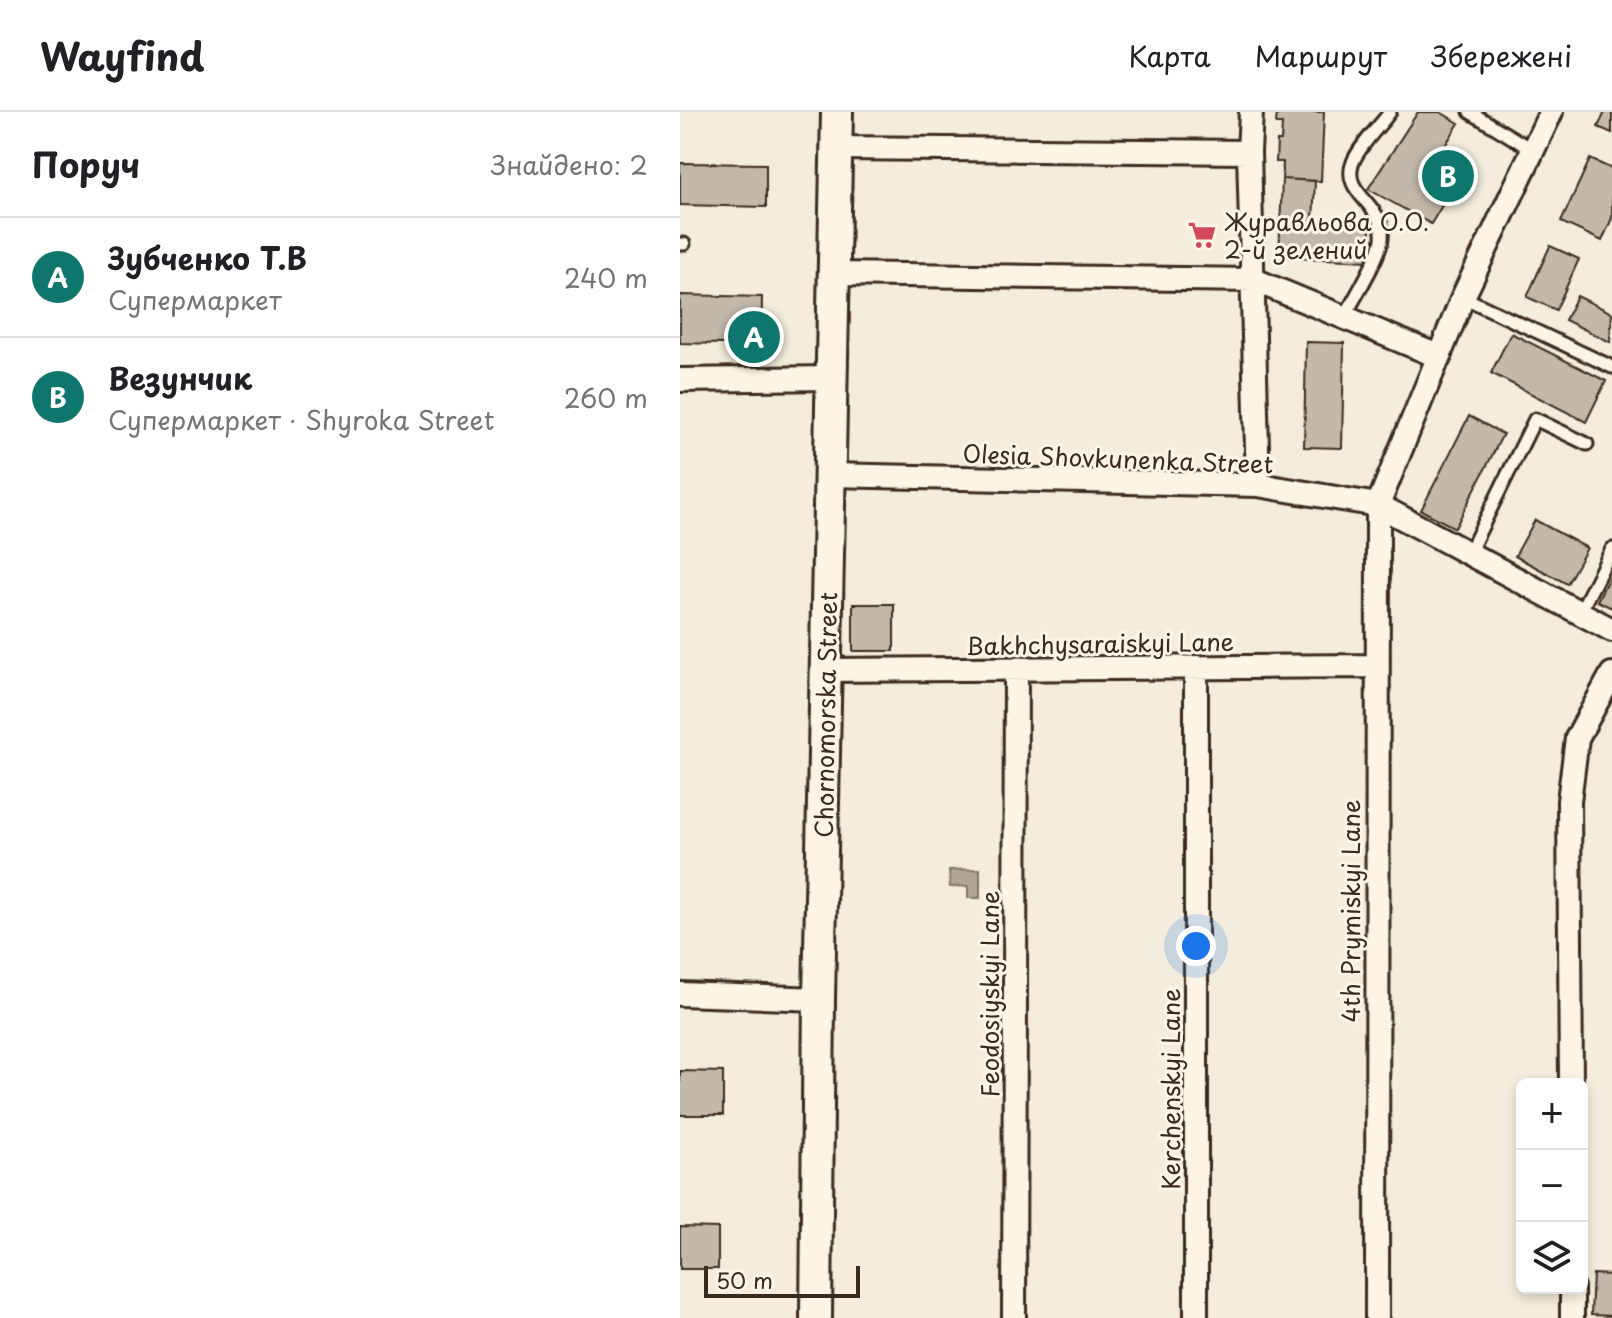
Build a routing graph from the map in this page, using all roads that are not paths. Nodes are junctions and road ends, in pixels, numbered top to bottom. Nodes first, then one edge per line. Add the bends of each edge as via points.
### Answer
1 (837, 112) edge
2 (1251, 112) edge
3 (1390, 112) edge
4 (1470, 112) edge
5 (1551, 112) edge
6 (836, 148) junction
7 (1531, 149) junction
8 (1249, 152) junction
9 (835, 274) junction
10 (1254, 280) junction
11 (1463, 297) junction
12 (1344, 318) junction
13 (1440, 357) junction
14 (1612, 367) edge
15 (832, 378) junction
16 (680, 380) edge
17 (1587, 444) dead end
18 (830, 475) junction
19 (1258, 485) junction
20 (1378, 505) junction
21 (1612, 549) edge
22 (1469, 553) junction
23 (1580, 612) junction
24 (1612, 630) edge
25 (1376, 666) junction
26 (1196, 667) junction
27 (825, 670) junction
28 (1016, 670) junction
29 (1612, 674) edge
30 (680, 994) edge
31 (819, 999) junction
32 (1571, 1078) edge
33 (1572, 1294) edge
34 (816, 1318) edge
35 (1014, 1318) edge
36 (1196, 1318) edge
37 (1377, 1318) edge
38 (1572, 1318) edge

1 - 6 street, Chornomorska Street
2 - 8 street
3 - 12 lane via 1353,161 1350,175 1356,191 1375,210 1382,242
4 - 7 lane
5 - 7 street
6 - 8 street
6 - 9 street, Chornomorska Street
7 - 11 street
8 - 10 street
9 - 10 street
9 - 15 street, Chornomorska Street
10 - 12 street
10 - 19 street
11 - 13 street
11 - 14 lane
12 - 13 street
13 - 20 street
15 - 16 street
15 - 18 street, Chornomorska Street
17 - 22 lane via 1535,419
18 - 19 street, Olesia Shovkunenka Street
18 - 27 street, Chornomorska Street
19 - 20 street, Olesia Shovkunenka Street
20 - 22 street, Olesia Shovkunenka Street
20 - 25 street, 4th Prymiskyi Lane
21 - 23 lane
22 - 23 street, Olesia Shovkunenka Street
23 - 24 street, Olesia Shovkunenka Street
25 - 26 street, Bakhchysaraiskyi Lane
25 - 37 street, 4th Prymiskyi Lane
26 - 28 street, Bakhchysaraiskyi Lane
26 - 36 street, Kerchenskyi Lane
27 - 28 street, Bakhchysaraiskyi Lane
27 - 31 street, Chornomorska Street
28 - 35 street, Feodosiyskyi Lane
29 - 32 street via 1577,738 1569,801
30 - 31 street
31 - 34 street, Chornomorska Street
33 - 38 street

